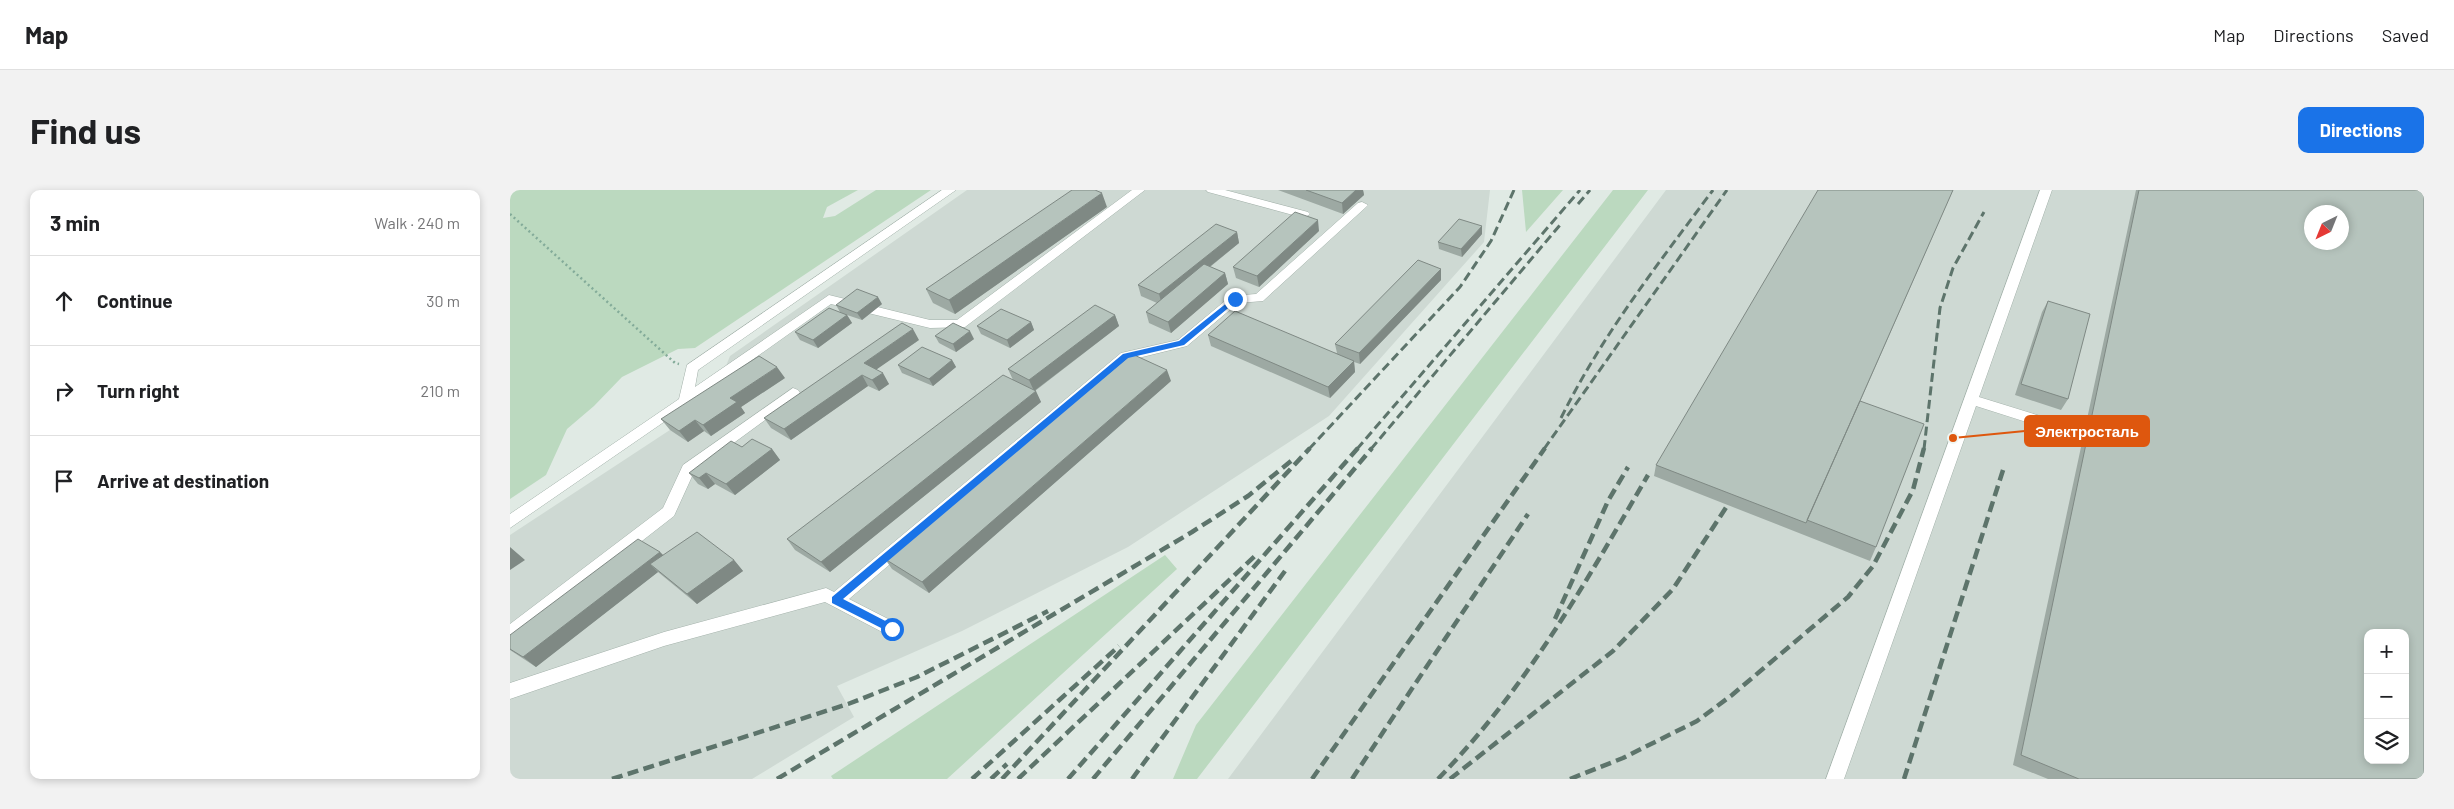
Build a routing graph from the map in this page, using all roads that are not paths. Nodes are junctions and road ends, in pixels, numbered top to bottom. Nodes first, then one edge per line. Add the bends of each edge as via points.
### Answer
1 (950, 190) edge
2 (1139, 190) edge
3 (1212, 190) edge
4 (2046, 190) edge
5 (1362, 205) dead end
6 (1304, 214) edge
7 (793, 393) dead end
8 (1971, 399) junction
9 (685, 401) junction
10 (2077, 433) dead end
11 (510, 522) edge
12 (836, 600) junction
13 (892, 629) dead end
14 (510, 634) edge
15 (510, 691) edge
16 (1835, 779) edge

1 - 9 lane via 692,368
2 - 9 lane via 960,324 930,324 828,299
3 - 6 lane
4 - 8 lane
5 - 12 lane via 1259,298 1235,299 1182,343 1126,356
7 - 14 lane via 688,468 670,512
8 - 10 lane
8 - 16 lane
9 - 11 lane
12 - 13 lane
12 - 15 lane via 826,595 664,639

